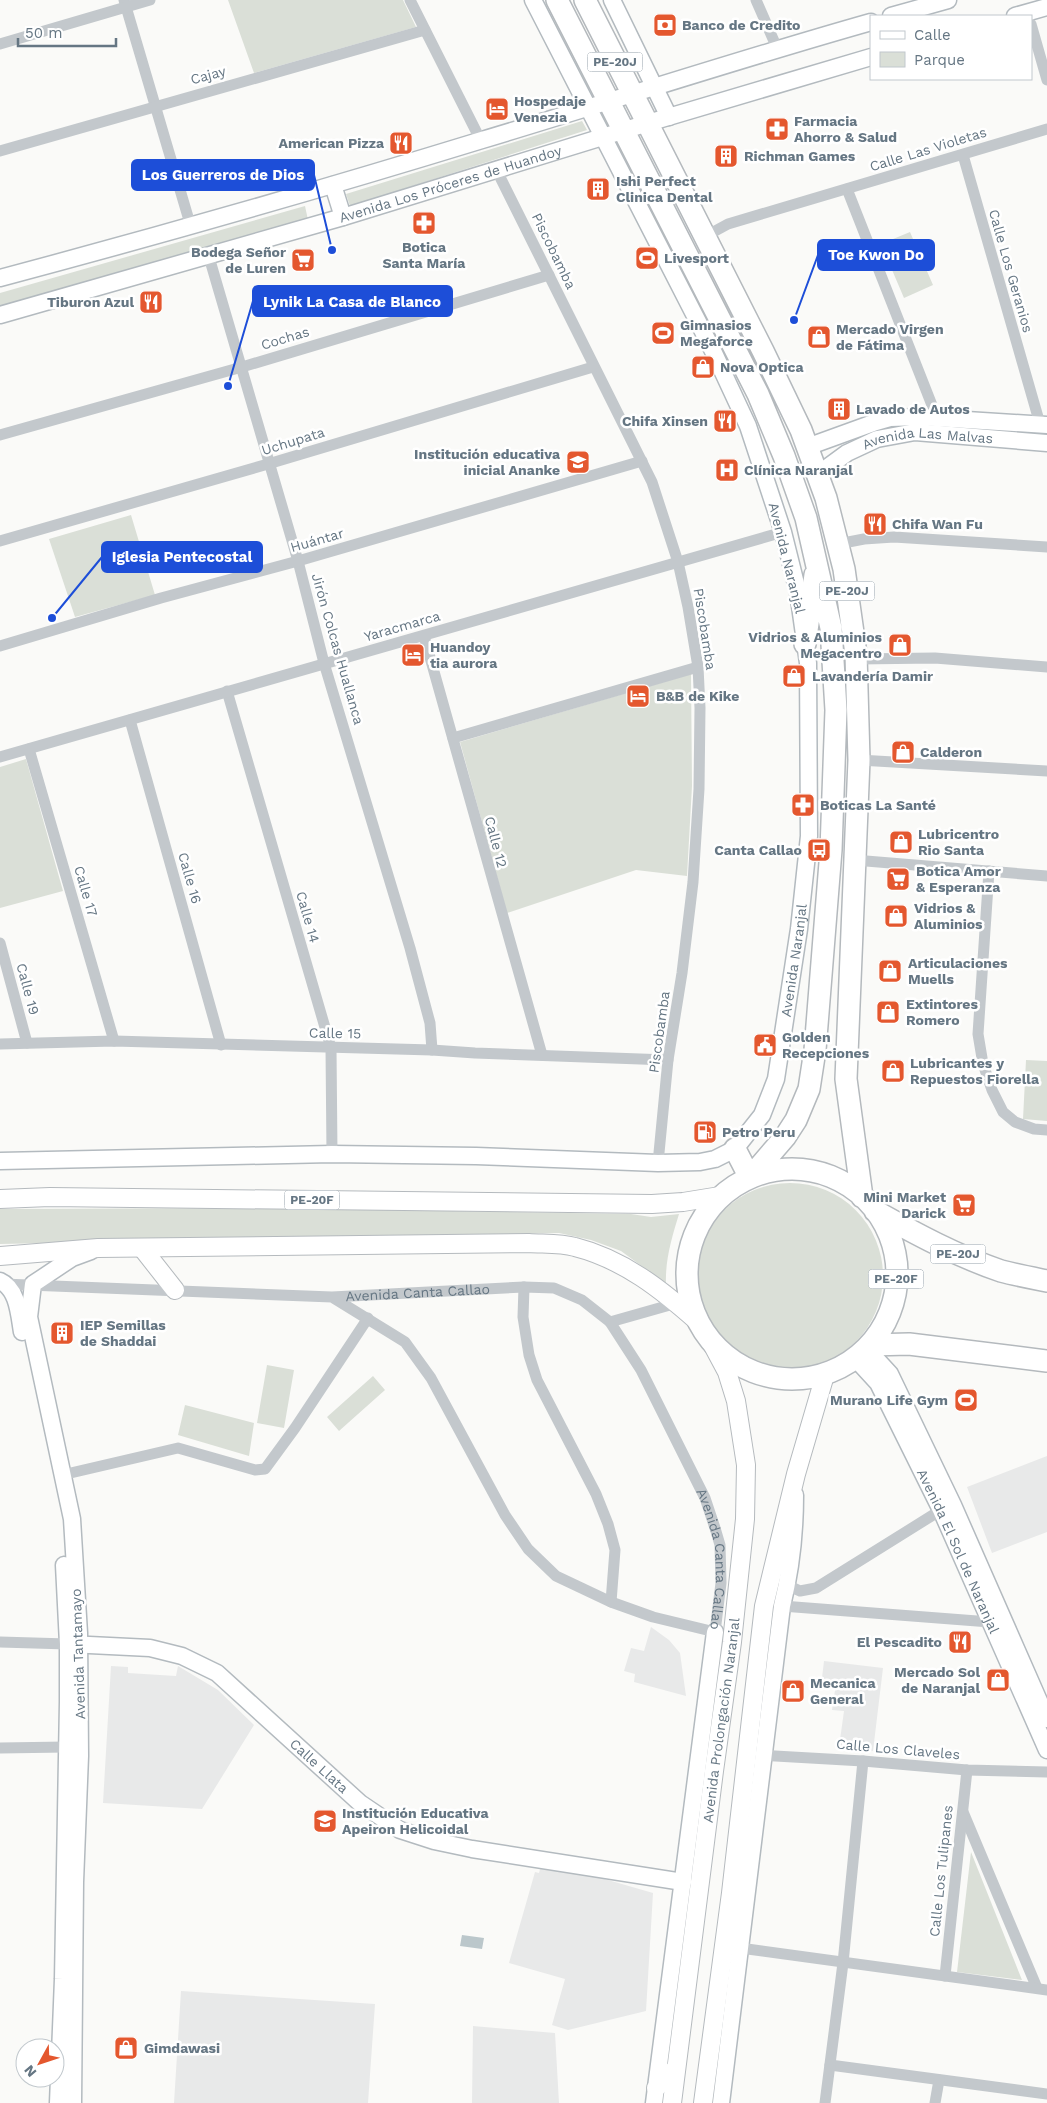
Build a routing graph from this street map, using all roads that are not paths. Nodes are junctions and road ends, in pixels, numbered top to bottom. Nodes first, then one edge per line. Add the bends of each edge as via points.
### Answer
1 (150, 0) edge
2 (410, 0) edge
3 (533, 0) edge
4 (557, 0) edge
5 (585, 0) edge
6 (612, 0) edge
7 (756, 0) edge
8 (948, 0) edge
9 (125, 4) edge
10 (1047, 7) edge
11 (895, 15) edge
12 (1029, 15) edge
13 (870, 22) edge
14 (425, 30) junction
15 (1032, 37) edge
16 (0, 44) edge
17 (778, 48) junction
18 (870, 58) edge
19 (1047, 80) edge
20 (654, 87) junction
21 (632, 94) junction
22 (609, 101) junction
23 (155, 105) junction
24 (587, 108) junction
25 (669, 117) junction
26 (648, 123) junction
27 (1047, 129) edge
28 (624, 130) junction
29 (602, 137) junction
30 (481, 141) junction
31 (0, 151) edge
32 (962, 155) junction
33 (496, 169) junction
34 (333, 185) junction
35 (847, 189) junction
36 (343, 217) junction
37 (191, 227) junction
38 (704, 237) junction
39 (209, 257) junction
40 (549, 275) junction
41 (0, 278) edge
42 (0, 315) edge
43 (242, 367) junction
44 (593, 367) junction
45 (938, 418) junction
46 (1043, 425) edge
47 (944, 434) junction
48 (0, 435) edge
49 (1047, 442) edge
50 (807, 447) junction
51 (642, 461) junction
52 (268, 464) junction
53 (817, 475) junction
54 (783, 532) junction
55 (0, 541) edge
56 (838, 544) junction
57 (1047, 547) edge
58 (298, 561) junction
59 (678, 562) junction
60 (816, 562) junction
61 (424, 636) junction
62 (805, 644) junction
63 (0, 646) edge
64 (857, 659) junction
65 (324, 664) junction
66 (698, 667) junction
67 (1047, 667) edge
68 (227, 692) junction
69 (130, 720) junction
70 (453, 738) junction
71 (30, 749) junction
72 (0, 757) edge
73 (859, 760) junction
74 (1047, 771) edge
75 (854, 860) junction
76 (989, 872) junction
77 (1047, 876) edge
78 (0, 943) edge
79 (114, 1041) junction
80 (27, 1043) junction
81 (0, 1044) edge
82 (221, 1045) junction
83 (331, 1048) junction
84 (432, 1050) junction
85 (542, 1055) junction
86 (668, 1060) junction
87 (1047, 1130) edge
88 (735, 1149) junction
89 (332, 1154) junction
90 (0, 1161) edge
91 (658, 1163) junction
92 (752, 1174) junction
93 (720, 1196) junction
94 (0, 1199) edge
95 (868, 1204) junction
96 (98, 1248) junction
97 (142, 1248) junction
98 (0, 1256) edge
99 (1047, 1281) edge
100 (2, 1283) edge
101 (34, 1284) junction
102 (524, 1287) junction
103 (175, 1290) junction
104 (332, 1297) junction
105 (677, 1303) junction
106 (368, 1318) junction
107 (610, 1322) junction
108 (698, 1322) junction
109 (711, 1342) junction
110 (864, 1351) junction
111 (1047, 1361) edge
112 (825, 1375) junction
113 (796, 1474) junction
114 (62, 1475) junction
115 (941, 1510) junction
116 (787, 1585) junction
117 (611, 1602) junction
118 (782, 1606) junction
119 (990, 1622) junction
120 (715, 1632) junction
121 (0, 1642) edge
122 (74, 1645) junction
123 (1047, 1719) edge
124 (66, 1747) junction
125 (0, 1748) edge
126 (1047, 1750) edge
127 (755, 1754) junction
128 (863, 1761) junction
129 (967, 1770) junction
130 (1047, 1772) edge
131 (963, 1811) junction
132 (683, 1882) junction
133 (740, 1948) junction
134 (843, 1962) junction
135 (945, 1976) junction
136 (1042, 1989) edge
137 (830, 2065) junction
138 (676, 2068) junction
139 (939, 2080) junction
140 (705, 2084) junction
141 (1047, 2094) edge
142 (655, 2096) edge
143 (1047, 2099) edge
144 (58, 2103) edge
145 (73, 2103) edge
146 (672, 2103) edge
147 (703, 2103) edge
148 (716, 2103) edge
149 (720, 2103) edge
150 (825, 2103) edge
151 (936, 2103) edge
152 (1046, 2103) edge

1 - 9 street
2 - 14 street
3 - 24 street, Avenida Naranjal
4 - 22 highway, Avenida Naranjal / PE-20J
5 - 21 highway, PE-20J
6 - 20 street
7 - 17 street
8 - 11 street
9 - 16 street
9 - 23 street
10 - 12 street
13 - 17 street
14 - 23 street, Cajay
14 - 30 street
15 - 19 street
17 - 20 street
18 - 25 street, Avenida Los Próceres de Huandoy
20 - 21 street
20 - 25 street
21 - 22 street
21 - 26 highway, PE-20J
22 - 24 street
22 - 28 highway, Avenida Naranjal / PE-20J
23 - 31 street, Cajay
23 - 37 street
24 - 29 street, Avenida Naranjal
24 - 30 street
25 - 26 street, Avenida Los Próceres de Huandoy
26 - 28 street, Avenida Los Próceres de Huandoy
26 - 38 highway, PE-20J
27 - 32 street, Calle Las Violetas
28 - 29 street, Avenida Los Próceres de Huandoy
28 - 60 highway, Avenida Naranjal / PE-20J via 758,394 806,518
29 - 33 street, Avenida Los Próceres de Huandoy
29 - 54 street, Avenida Naranjal via 734,396 761,462
30 - 34 street
32 - 35 street, Calle Las Violetas
32 - 46 street, Calle Los Geranios
33 - 36 street, Avenida Los Próceres de Huandoy
33 - 40 street, Piscobamba
34 - 36 street
34 - 37 street
35 - 38 street, Calle Las Violetas via 728,224
35 - 45 street
36 - 39 street, Avenida Los Próceres de Huandoy
37 - 41 street
38 - 50 highway, PE-20J via 764,351
39 - 42 street, Avenida Los Próceres de Huandoy
39 - 43 street, Jirón Colcas Huallanca
40 - 43 street, Cochas
40 - 44 street, Piscobamba
43 - 48 street, Cochas
43 - 52 street, Jirón Colcas Huallanca
44 - 51 street, Piscobamba
44 - 52 street, Uchupata
45 - 46 street, Avenida Las Malvas
45 - 47 street
45 - 50 street, Avenida Las Malvas via 890,418
47 - 49 street, Avenida Las Malvas
47 - 53 street, Avenida Las Malvas via 915,432 876,439 847,453
50 - 53 highway, PE-20J
51 - 58 street, Huántar
51 - 59 street, Piscobamba
52 - 55 street, Uchupata
52 - 58 street, Jirón Colcas Huallanca
53 - 56 highway, PE-20J
54 - 59 street, Yaracmarca
54 - 62 street, Avenida Naranjal via 798,592
56 - 57 street via 894,537
56 - 64 highway, PE-20J
58 - 63 street, Huántar
58 - 65 street, Jirón Colcas Huallanca
59 - 61 street, Yaracmarca
59 - 66 street, Piscobamba
60 - 62 highway
60 - 92 highway, Avenida Naranjal / PE-20J via 831,628 836,710 831,850 815,1050 807,1096 796,1120
61 - 65 street, Yaracmarca
61 - 70 street, Calle 12
62 - 88 street, Avenida Naranjal via 810,705 809,836 799,929 776,1079 762,1115
64 - 67 street via 935,658
64 - 73 highway, PE-20J
65 - 68 street, Yaracmarca
65 - 84 street, Jirón Colcas Huallanca via 410,948 430,1023
66 - 70 street
66 - 86 street, Piscobamba via 699,789 693,882
68 - 69 street, Yaracmarca
68 - 83 street, Calle 14
69 - 71 street, Yaracmarca
69 - 82 street, Calle 16
70 - 85 street, Calle 12
71 - 72 street, Yaracmarca
71 - 79 street, Calle 17
73 - 74 street
73 - 75 highway, PE-20J
75 - 76 street
75 - 95 highway, PE-20J via 846,1079
76 - 77 street
76 - 87 street via 978,1034 983,1064 1003,1112 1016,1122
78 - 80 street, Calle 19
79 - 80 street, Calle 15
79 - 82 street, Calle 15
80 - 81 street, Calle 15
82 - 83 street, Calle 15
83 - 84 street, Calle 15
83 - 89 street, Calle 14
84 - 85 street, Calle 15
85 - 86 street, Calle 15
86 - 91 street, Piscobamba
88 - 91 street, Avenida Naranjal via 700,1162
88 - 92 highway
89 - 90 street
89 - 91 street
92 - 93 highway, PE-20F
92 - 95 highway, PE-20F via 777,1169 822,1175 843,1184
93 - 94 main road, PE-20F via 652,1204
93 - 108 highway, PE-20F via 703,1217 692,1242 688,1278
95 - 99 highway, PE-20J via 920,1236 970,1260
95 - 110 highway, PE-20F via 889,1236 896,1264 896,1284 886,1321
96 - 97 main road, PE-20F
96 - 98 main road, PE-20F
96 - 101 street via 72,1258
97 - 103 main road
97 - 105 main road, PE-20F via 530,1243 573,1246 608,1257
100 - 101 street, Avenida Canta Callao
100 - 122 street, Avenida Tantamayo via 16,1299 62,1521
101 - 103 street, Avenida Canta Callao
101 - 114 street, Avenida Tantamayo via 29,1317
102 - 104 street, Avenida Canta Callao
102 - 107 street, Avenida Canta Callao via 554,1288 582,1300
102 - 117 street via 523,1318 528,1355 608,1524 615,1550
103 - 104 street, Avenida Canta Callao
104 - 106 street, Avenida Canta Callao
105 - 107 street
105 - 108 main road, PE-20F
106 - 114 street via 265,1469 255,1470 178,1448
106 - 117 street, Avenida Canta Callao via 405,1342 431,1378 505,1515 528,1549 556,1576
107 - 120 street, Avenida Canta Callao via 665,1415 715,1528 720,1545 721,1583
108 - 109 highway, PE-20F
109 - 112 highway, PE-20F via 735,1363 763,1376 794,1380
109 - 138 main road, Avenida Prolongación Naranjal via 727,1372 736,1401 746,1465 745,1518 732,1642
110 - 111 highway via 909,1344
110 - 112 highway, PE-20F
110 - 115 street, Avenida El Sol de Naranjal
110 - 123 street, Avenida El Sol de Naranjal via 890,1374 953,1505
112 - 113 main road
113 - 116 street
113 - 127 main road via 764,1606
114 - 122 street, Avenida Tantamayo via 72,1519
115 - 116 street via 816,1588 800,1591
115 - 119 street, Avenida El Sol de Naranjal
116 - 118 street
117 - 120 street, Avenida Canta Callao via 653,1617
118 - 119 street
118 - 127 street
119 - 126 street, Avenida El Sol de Naranjal
120 - 132 street, Avenida Prolongación Naranjal
121 - 122 street, Calle Llata
122 - 124 street, Avenida Tantamayo
122 - 132 street, Calle Llata via 150,1648 182,1656 217,1673 360,1803 400,1830 472,1849
122 - 145 street, Avenida Tantamayo via 80,1756
124 - 125 street
124 - 144 street, Avenida Tantamayo
127 - 128 street, Calle Los Claveles
127 - 133 street
127 - 140 main road
128 - 129 street, Calle Los Claveles
128 - 134 street
129 - 130 street, Calle Los Claveles
129 - 131 street, Calle Los Tulipanes
131 - 135 street, Calle Los Tulipanes
131 - 136 street
132 - 142 street, Avenida Prolongación Naranjal
133 - 134 street
133 - 149 street
134 - 135 street
134 - 137 street
135 - 136 street
137 - 139 street
137 - 150 street
138 - 142 main road
138 - 146 main road, Avenida Prolongación Naranjal
139 - 141 street
139 - 151 street
140 - 147 main road
140 - 148 main road
143 - 152 street

